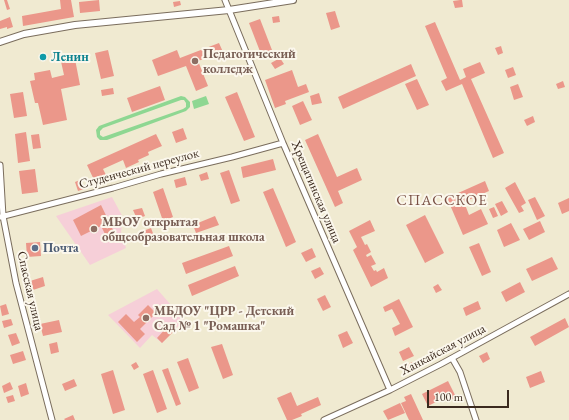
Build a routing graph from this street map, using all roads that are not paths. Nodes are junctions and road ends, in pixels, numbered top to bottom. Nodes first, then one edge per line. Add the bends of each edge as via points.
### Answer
1 (226, 0) edge
2 (293, 0) edge
3 (229, 10) junction
4 (0, 42) edge
5 (282, 143) junction
6 (0, 165) edge
7 (2, 216) edge
8 (569, 294) edge
9 (452, 358) junction
10 (390, 390) junction
11 (52, 420) edge
12 (324, 420) edge
13 (476, 420) edge

1 - 3 street, Хрещатинская улица
2 - 3 street
3 - 4 street via 75,25 24,34
3 - 5 street, Хрещатинская улица
5 - 7 street, Студенческий переулок
5 - 10 street, Хрещатинская улица
6 - 7 street, Спасская улица
7 - 11 street, Спасская улица via 16,282
8 - 9 street, Ханкайская улица
9 - 10 street, Ханкайская улица
9 - 13 street via 460,372
10 - 12 street, Ханкайская улица

